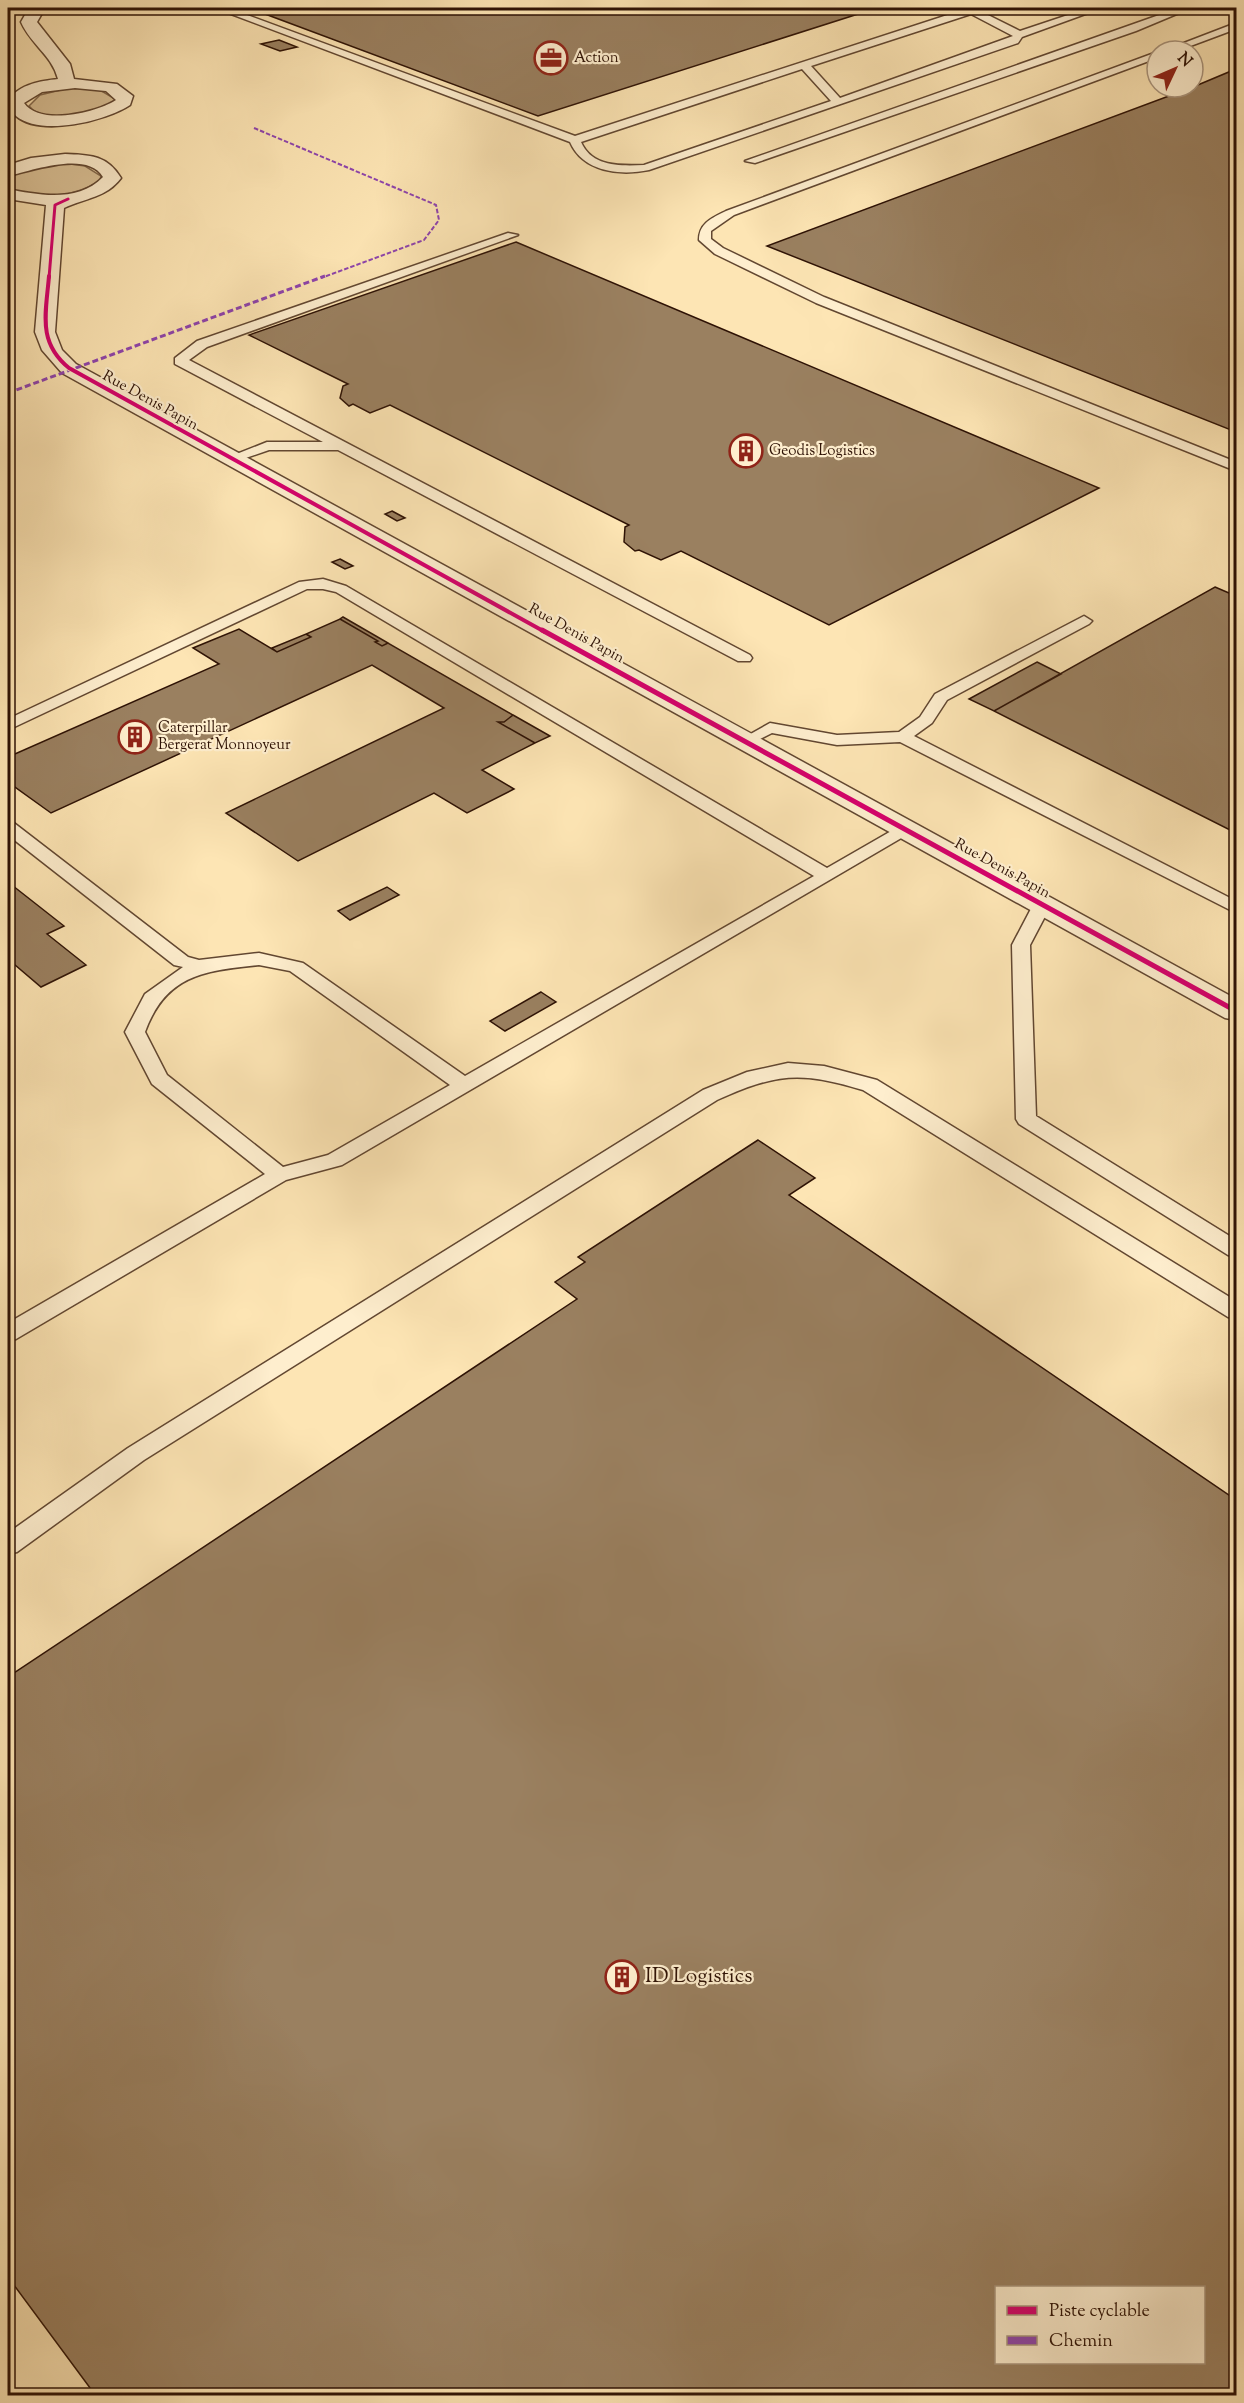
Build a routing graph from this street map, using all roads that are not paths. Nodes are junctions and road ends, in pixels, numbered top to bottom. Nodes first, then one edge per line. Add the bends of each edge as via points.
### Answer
1 (37, 8) edge
2 (220, 8) edge
3 (1097, 8) edge
4 (1186, 8) edge
5 (975, 9) edge
6 (1236, 26) edge
7 (1019, 35) junction
8 (1201, 39) edge
9 (1145, 59) edge
10 (805, 66) junction
11 (67, 84) junction
12 (837, 102) junction
13 (62, 140) junction
14 (575, 140) junction
15 (751, 161) dead end
16 (8, 171) edge
17 (8, 194) edge
18 (68, 199) junction
19 (512, 235) dead end
20 (341, 446) junction
21 (231, 459) junction
22 (1236, 467) edge
23 (1084, 621) dead end
24 (744, 658) dead end
25 (8, 725) edge
26 (903, 737) junction
27 (746, 741) junction
28 (8, 826) edge
29 (906, 830) junction
30 (826, 875) junction
31 (1042, 905) junction
32 (1236, 908) edge
33 (199, 966) junction
34 (1236, 1011) edge
35 (464, 1085) junction
36 (279, 1174) junction
37 (1236, 1251) edge
38 (1236, 1311) edge
39 (8, 1333) edge
40 (8, 1545) edge

1 - 11 street via 29,22 62,64
2 - 14 lane
3 - 7 lane
4 - 15 lane
5 - 7 lane
5 - 10 lane
6 - 8 lane
7 - 12 lane via 1014,41
9 - 22 lane via 730,213 705,230 705,240 719,251 820,300
10 - 12 lane
10 - 14 lane
11 - 13 street via 26,93 15,104
11 - 13 street via 111,87 125,96 119,107 95,116
12 - 14 lane via 645,168 591,163 578,153
13 - 16 street via 27,164
13 - 18 street via 86,161 105,166 112,178 98,190
17 - 18 street via 32,200
18 - 21 street, Rue Denis Papin via 55,205 45,332 48,348 57,361 78,375
19 - 20 lane via 202,344 180,361
20 - 21 lane via 267,446
20 - 24 lane
21 - 27 street, Rue Denis Papin
23 - 26 lane via 941,697 926,720
25 - 30 lane via 304,585 323,584 341,589
26 - 27 lane via 837,740 770,728
26 - 32 lane
27 - 29 street, Rue Denis Papin
28 - 33 lane via 182,962
29 - 30 lane
29 - 31 street, Rue Denis Papin
30 - 35 lane
31 - 34 street, Rue Denis Papin
31 - 37 lane via 1021,945 1026,1119
33 - 35 lane via 259,959 296,967
33 - 36 lane via 160,990 143,1006 135,1032 159,1079
35 - 36 lane via 335,1160
36 - 39 lane
38 - 40 lane via 870,1085 795,1067 755,1074 710,1095 136,1454

